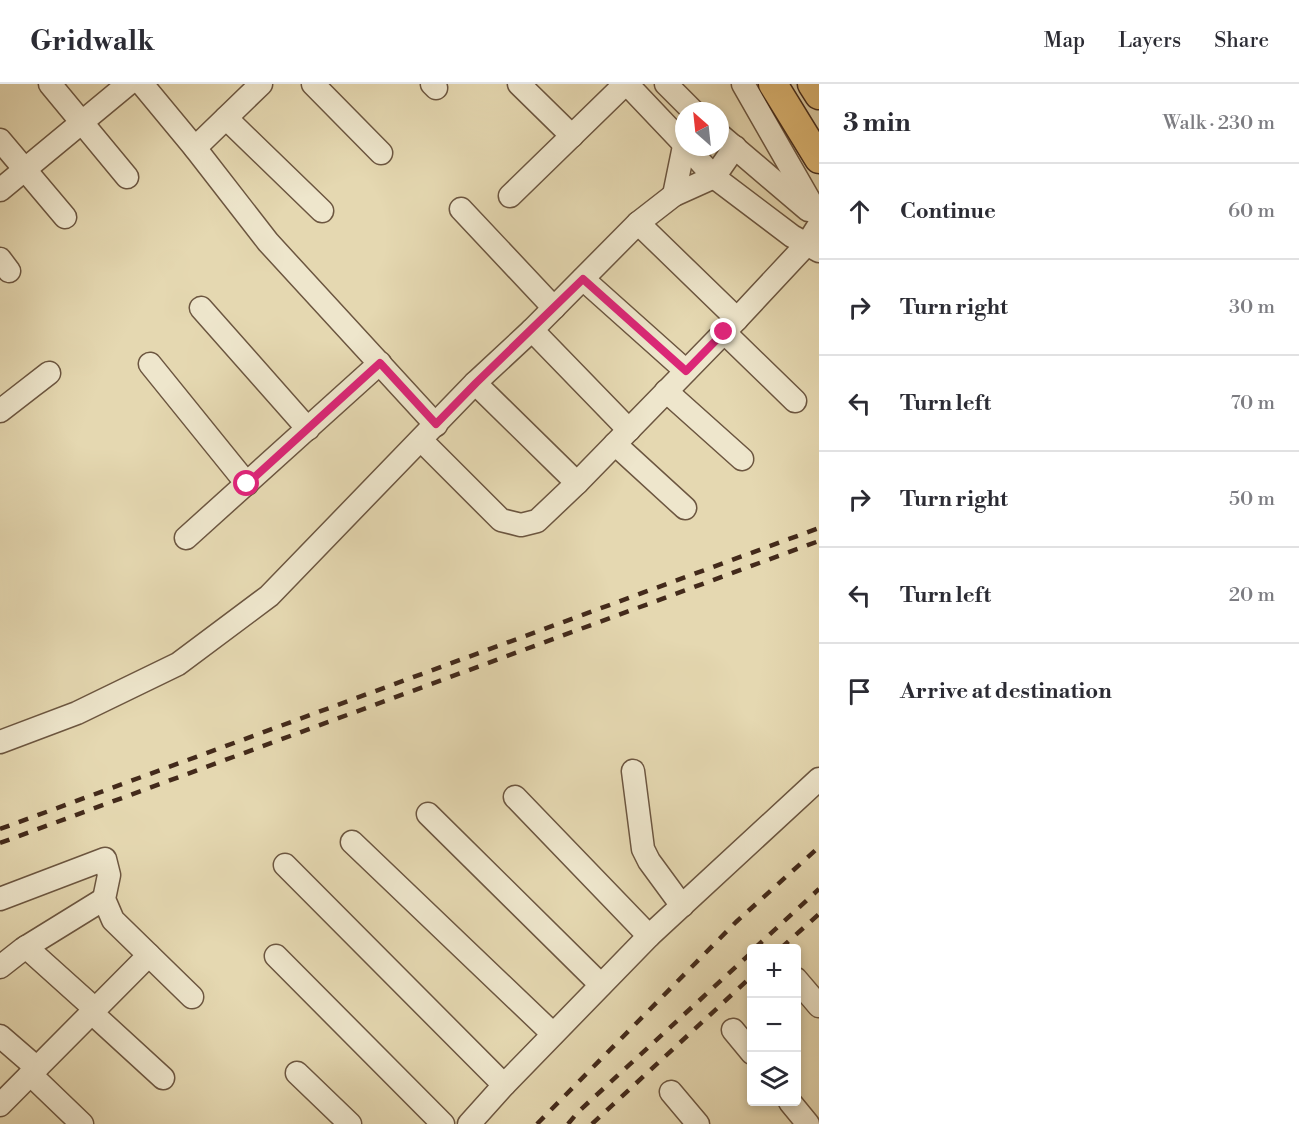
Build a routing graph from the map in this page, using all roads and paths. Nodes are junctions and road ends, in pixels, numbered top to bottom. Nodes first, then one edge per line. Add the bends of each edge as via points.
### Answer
1 (50, 84) edge
2 (128, 84) edge
3 (142, 84) edge
4 (261, 84) edge
5 (313, 84) edge
6 (519, 84) edge
7 (626, 84) edge
8 (666, 84) edge
9 (743, 84) edge
10 (773, 84) edge
11 (812, 84) edge
12 (819, 96) edge
13 (684, 102) edge
14 (226, 118) junction
15 (82, 123) junction
16 (675, 135) edge
17 (572, 136) junction
18 (0, 140) edge
19 (729, 143) edge
20 (195, 148) junction
21 (381, 153) dead end
22 (683, 156) edge
23 (694, 156) edge
24 (722, 156) edge
25 (819, 159) edge
26 (25, 170) junction
27 (128, 177) dead end
28 (714, 177) junction
29 (0, 190) edge
30 (674, 195) junction
31 (510, 196) dead end
32 (461, 209) dead end
33 (322, 211) dead end
34 (65, 217) dead end
35 (819, 218) edge
36 (638, 223) junction
37 (815, 240) edge
38 (583, 279) junction
39 (201, 308) dead end
40 (554, 308) junction
41 (730, 326) junction
42 (532, 330) junction
43 (380, 363) junction
44 (150, 364) dead end
45 (686, 371) junction
46 (49, 373) dead end
47 (476, 383) junction
48 (666, 391) junction
49 (4, 399) edge
50 (795, 401) dead end
51 (308, 429) junction
52 (429, 432) junction
53 (622, 437) junction
54 (741, 459) dead end
55 (577, 483) junction
56 (247, 484) junction
57 (685, 508) dead end
58 (186, 538) dead end
59 (0, 742) edge
60 (633, 771) dead end
61 (819, 779) edge
62 (515, 797) dead end
63 (428, 814) dead end
64 (352, 842) dead end
65 (285, 865) dead end
66 (0, 899) edge
67 (104, 899) junction
68 (682, 906) junction
69 (649, 936) junction
70 (26, 947) junction
71 (150, 955) junction
72 (276, 956) dead end
73 (0, 967) edge
74 (602, 985) junction
75 (801, 985) edge
76 (192, 997) dead end
77 (819, 1006) edge
78 (93, 1011) junction
79 (733, 1030) dead end
80 (553, 1034) junction
81 (0, 1036) edge
82 (751, 1052) edge
83 (33, 1071) junction
84 (297, 1073) dead end
85 (163, 1078) dead end
86 (504, 1085) junction
87 (671, 1092) dead end
88 (0, 1104) edge
89 (794, 1106) edge
90 (82, 1124) edge
91 (350, 1124) edge
92 (443, 1124) edge
93 (469, 1124) edge
94 (698, 1124) edge
95 (808, 1124) edge

1 - 15 street
2 - 15 street
3 - 20 street
4 - 14 street
5 - 21 street
6 - 17 street
7 - 16 street
7 - 17 street
8 - 13 street
9 - 35 street
10 - 25 main road
11 - 12 main road
14 - 20 street
14 - 33 street
15 - 26 street
15 - 27 street
17 - 31 street
18 - 26 street
19 - 35 street
20 - 43 street via 268,242
22 - 30 street
23 - 28 street
24 - 28 street
26 - 29 street
26 - 34 street
28 - 30 street
28 - 37 street via 792,236
30 - 36 street
32 - 40 street
36 - 38 street
36 - 41 street
37 - 41 street
38 - 40 street
38 - 45 street
39 - 51 street
40 - 42 street
41 - 45 street
41 - 50 street
42 - 47 street
42 - 53 street
43 - 51 street
43 - 52 street
44 - 56 street
45 - 48 street
46 - 49 street
47 - 52 street
47 - 55 street
48 - 53 street
48 - 54 street
51 - 56 street
52 - 55 street via 501,520 511,524 537,521
52 - 59 street via 269,596 178,664 77,712
53 - 55 street
53 - 57 street
56 - 58 street
60 - 68 street via 643,849
61 - 68 street
62 - 69 street
63 - 74 street
64 - 80 street
65 - 86 street
66 - 67 street via 105,859 109,875
67 - 70 street
67 - 71 street via 113,920
68 - 69 street
69 - 74 street
70 - 73 street
70 - 78 street
71 - 76 street
71 - 78 street
72 - 92 street
74 - 80 street
75 - 77 street
78 - 83 street
78 - 85 street
79 - 82 street
80 - 86 street
81 - 83 street
83 - 88 street
83 - 90 street
84 - 91 street
86 - 93 street
87 - 94 street
89 - 95 street

